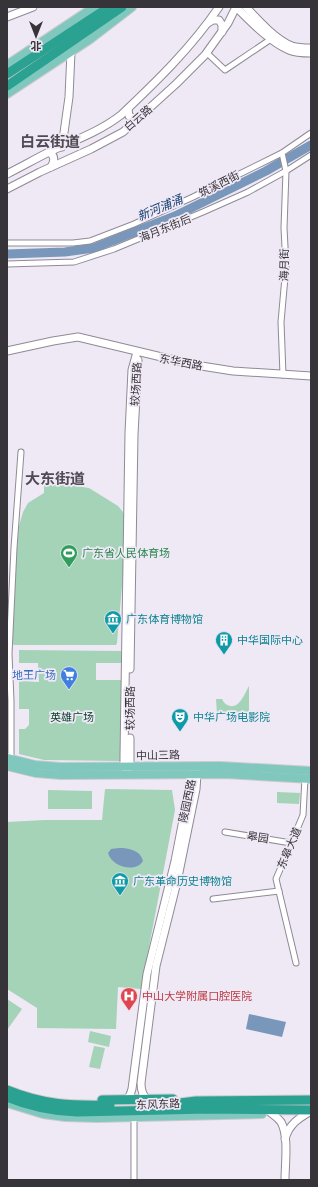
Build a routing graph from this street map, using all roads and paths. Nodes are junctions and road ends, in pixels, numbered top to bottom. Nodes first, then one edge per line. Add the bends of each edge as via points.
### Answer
1 (32, 7) edge
2 (94, 7) edge
3 (109, 7) edge
4 (122, 7) edge
5 (132, 7) edge
6 (219, 7) edge
7 (236, 7) edge
8 (246, 7) edge
9 (7, 17) edge
10 (208, 23) junction
11 (222, 32) junction
12 (271, 39) junction
13 (58, 46) junction
14 (311, 48) edge
15 (71, 52) junction
16 (207, 53) junction
17 (311, 53) edge
18 (7, 65) edge
19 (7, 74) edge
20 (8, 90) edge
21 (128, 109) junction
22 (138, 119) junction
23 (311, 133) edge
24 (62, 146) junction
25 (49, 152) junction
26 (282, 154) junction
27 (311, 155) edge
28 (51, 167) junction
29 (285, 169) junction
30 (7, 174) edge
31 (7, 189) edge
32 (7, 243) edge
33 (7, 264) edge
34 (7, 351) edge
35 (137, 352) junction
36 (283, 375) junction
37 (311, 376) edge
38 (21, 452) dead end
39 (8, 761) edge
40 (127, 767) junction
41 (311, 771) edge
42 (195, 772) junction
43 (127, 775) junction
44 (308, 778) edge
45 (225, 832) dead end
46 (291, 843) junction
47 (279, 891) junction
48 (213, 900) dead end
49 (296, 963) dead end
50 (156, 970) junction
51 (147, 974) junction
52 (132, 1084) junction
53 (141, 1085) junction
54 (7, 1086) edge
55 (7, 1090) edge
56 (7, 1097) edge
57 (147, 1099) junction
58 (126, 1100) junction
59 (311, 1100) edge
60 (196, 1101) junction
61 (7, 1103) edge
62 (311, 1111) edge
63 (271, 1114) junction
64 (134, 1117) junction
65 (285, 1139) junction
66 (134, 1180) edge
67 (285, 1180) edge

1 - 9 street
2 - 18 main road
3 - 13 highway
4 - 13 highway
5 - 15 main road
6 - 10 street, 白云路
7 - 11 street, 白云路
7 - 12 street
8 - 14 street via 285,43
10 - 11 street via 219,20
10 - 21 street, 白云路 via 184,52
11 - 16 street, 白云路
12 - 16 street via 225,70
12 - 17 street via 290,51
13 - 19 highway
13 - 20 highway
15 - 20 main road
15 - 24 street via 69,98
16 - 22 street, 白云路
21 - 22 street via 129,116
21 - 24 street, 白云路 via 112,122
22 - 28 street, 白云路 via 109,140
23 - 26 street, 筑溪西街
24 - 25 street, 白云路
25 - 28 street via 54,157
25 - 30 street, 白云路
26 - 29 street, 海月街
26 - 32 street, 筑溪西街 via 136,224 90,241
27 - 29 street, 海月东街后
28 - 31 street, 白云路
29 - 33 street, 海月东街后 via 248,192 114,249 74,262
29 - 36 street, 海月街 via 286,266 281,322
34 - 35 street, 东华西路 via 78,337
35 - 36 street, 东华西路 via 233,371
35 - 40 street, 较场西路
36 - 37 street, 东华西路
38 - 39 street via 9,654 12,701
39 - 40 main road, 中山三路 via 48,766
39 - 43 main road, 中山三路 via 29,772 44,774
40 - 42 main road, 中山三路
40 - 43 street, 较场西路
41 - 42 main road, 中山三路
42 - 43 main road, 中山三路
42 - 44 main road, 中山三路
42 - 50 street, 陵园西路 via 196,789
42 - 51 street, 陵园西路
44 - 46 street, 东皋大道 via 304,815
45 - 46 street, 皋园
46 - 47 street, 东皋大道 via 276,879
47 - 48 street
47 - 49 street, 东皋大道
50 - 51 street
50 - 53 street, 陵园西路
51 - 52 street, 陵园西路
52 - 53 street via 135,1087
52 - 58 street, 陵园西路
53 - 57 street via 143,1096
54 - 58 highway, 东风东路 via 64,1099
55 - 60 highway, 东风东路 via 40,1101 66,1105 170,1104
56 - 62 highway, 东风东路 via 40,1108 77,1112
57 - 58 highway, 东风东路
57 - 60 highway, 东风东路
59 - 60 highway, 东风东路
61 - 64 main road, 东风东路 via 60,1117
62 - 63 main road, 东风东路
62 - 65 street via 292,1124
63 - 64 main road, 东风东路
63 - 65 street via 280,1121
64 - 66 street
65 - 67 street

